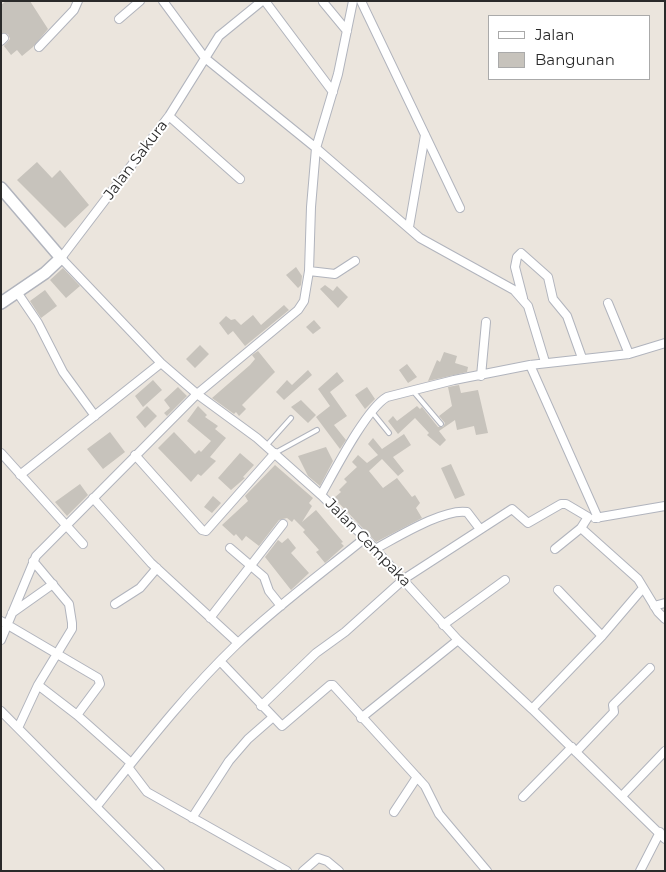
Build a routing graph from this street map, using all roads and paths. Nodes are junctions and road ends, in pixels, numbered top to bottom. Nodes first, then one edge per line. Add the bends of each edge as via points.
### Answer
1 (78, 1) edge
2 (140, 1) edge
3 (163, 1) edge
4 (264, 1) edge
5 (353, 1) edge
6 (361, 1) edge
7 (323, 2) edge
8 (119, 19) dead end
9 (347, 30) junction
10 (39, 48) dead end
11 (205, 58) junction
12 (333, 92) junction
13 (169, 116) junction
14 (425, 135) junction
15 (316, 148) junction
16 (240, 179) dead end
17 (1, 188) edge
18 (460, 208) dead end
19 (409, 227) junction
20 (62, 258) junction
21 (355, 261) dead end
22 (310, 271) junction
23 (17, 292) junction
24 (523, 298) junction
25 (1, 303) edge
26 (608, 303) dead end
27 (486, 322) dead end
28 (665, 343) edge
29 (629, 354) junction
30 (582, 358) junction
31 (545, 362) junction
32 (161, 363) junction
33 (530, 365) junction
34 (481, 376) junction
35 (412, 390) junction
36 (197, 394) junction
37 (372, 412) junction
38 (95, 416) junction
39 (291, 418) dead end
40 (441, 424) dead end
41 (317, 430) dead end
42 (389, 433) dead end
43 (266, 446) junction
44 (1, 453) edge
45 (275, 453) junction
46 (135, 455) junction
47 (20, 475) junction
48 (321, 495) junction
49 (93, 498) junction
50 (665, 506) edge
51 (588, 517) junction
52 (598, 518) junction
53 (67, 524) junction
54 (283, 524) dead end
55 (582, 528) junction
56 (480, 529) junction
57 (365, 538) junction
58 (83, 544) dead end
59 (230, 548) dead end
60 (375, 549) junction
61 (555, 549) dead end
62 (33, 561) junction
63 (250, 565) junction
64 (157, 568) junction
65 (404, 579) junction
66 (505, 580) dead end
67 (53, 584) junction
68 (643, 588) junction
69 (558, 590) dead end
70 (665, 603) edge
71 (115, 604) dead end
72 (281, 606) junction
73 (654, 606) junction
74 (12, 613) junction
75 (210, 618) junction
76 (665, 619) edge
77 (4, 623) edge
78 (443, 624) junction
79 (602, 636) junction
80 (1, 640) edge
81 (458, 640) junction
82 (238, 643) junction
83 (56, 651) junction
84 (220, 661) junction
85 (650, 668) dead end
86 (38, 685) junction
87 (261, 706) junction
88 (532, 709) junction
89 (1, 711) edge
90 (77, 715) junction
91 (272, 718) junction
92 (361, 718) junction
93 (18, 728) junction
94 (574, 749) junction
95 (665, 751) edge
96 (129, 765) junction
97 (416, 777) junction
98 (622, 796) junction
99 (523, 798) dead end
100 (97, 806) junction
101 (394, 812) dead end
102 (192, 818) junction
103 (660, 832) junction
104 (665, 839) edge
105 (160, 871) edge
106 (287, 871) edge
107 (303, 871) edge
108 (339, 871) edge
109 (487, 871) edge
110 (640, 871) edge

1 - 10 street via 74,10
2 - 8 street
3 - 11 street
4 - 11 street, Jalan Sakura via 219,36
4 - 12 street
5 - 9 street
6 - 14 street
7 - 9 street
9 - 12 street
11 - 13 street, Jalan Sakura
11 - 15 street
12 - 15 street
13 - 16 street
13 - 20 street, Jalan Sakura
14 - 18 street
14 - 19 street
15 - 19 street
15 - 22 street
17 - 20 main road
19 - 24 street via 429,244 507,284
20 - 23 main road
20 - 32 street, Jalan Cempaka
21 - 22 street via 335,274
22 - 36 street via 304,301 298,310
23 - 25 main road
23 - 38 street via 38,323 63,372
24 - 30 street via 515,267 516,257 521,253 548,277 553,299 567,316
24 - 31 street
26 - 29 street
27 - 34 street
28 - 29 street
29 - 30 street
30 - 31 street
31 - 33 street
32 - 36 street, Jalan Cempaka
32 - 38 street
33 - 34 street
33 - 52 street
34 - 35 street
35 - 37 street via 383,400
35 - 40 lane
36 - 43 street, Jalan Cempaka
36 - 46 street
37 - 42 lane
37 - 48 street
38 - 47 street
39 - 43 lane
41 - 45 lane
43 - 45 street, Jalan Cempaka
44 - 47 street
45 - 46 street via 206,531
45 - 48 street, Jalan Cempaka
46 - 49 street
47 - 53 street
48 - 57 street, Jalan Cempaka
49 - 53 street
49 - 64 street
50 - 52 street
51 - 52 street
51 - 55 street
51 - 56 street via 561,504 528,523 512,509
53 - 58 street
53 - 62 street
54 - 63 street
55 - 61 street
55 - 68 street via 638,579
56 - 60 street via 467,512 460,511 428,521
56 - 65 street
57 - 60 street, Jalan Cempaka
57 - 72 street
59 - 63 street
60 - 65 street, Jalan Cempaka
62 - 67 street
62 - 74 street
63 - 72 street via 264,577 269,591
63 - 75 street
64 - 71 street via 140,588
64 - 75 street
65 - 78 street, Jalan Cempaka
65 - 87 street via 345,632 316,653
66 - 78 street
67 - 74 street
67 - 83 street via 70,606 72,623 72,629
68 - 73 street
68 - 79 street
69 - 79 street
70 - 73 street
72 - 82 street
73 - 76 street
74 - 77 street
75 - 82 street
77 - 80 street
77 - 83 street
78 - 81 street, Jalan Cempaka
79 - 88 street
81 - 88 street, Jalan Cempaka
81 - 92 street
82 - 84 street
83 - 86 street
83 - 90 street via 100,682
84 - 87 street
84 - 96 street via 172,711
85 - 94 street via 613,705 614,712
86 - 90 street
86 - 93 street
87 - 91 street
88 - 94 street, Jalan Cempaka
89 - 93 street
90 - 96 street
91 - 92 street via 280,726 285,726 332,684
91 - 102 street via 229,761
92 - 97 street
93 - 100 street
94 - 98 street, Jalan Cempaka
94 - 99 street
95 - 98 street
96 - 100 street
96 - 102 street via 147,792
97 - 101 street
97 - 109 street via 428,791 439,814
98 - 103 street, Jalan Cempaka
100 - 105 street
102 - 106 street
103 - 104 street, Jalan Cempaka
103 - 110 street
107 - 108 street via 318,858 327,860

